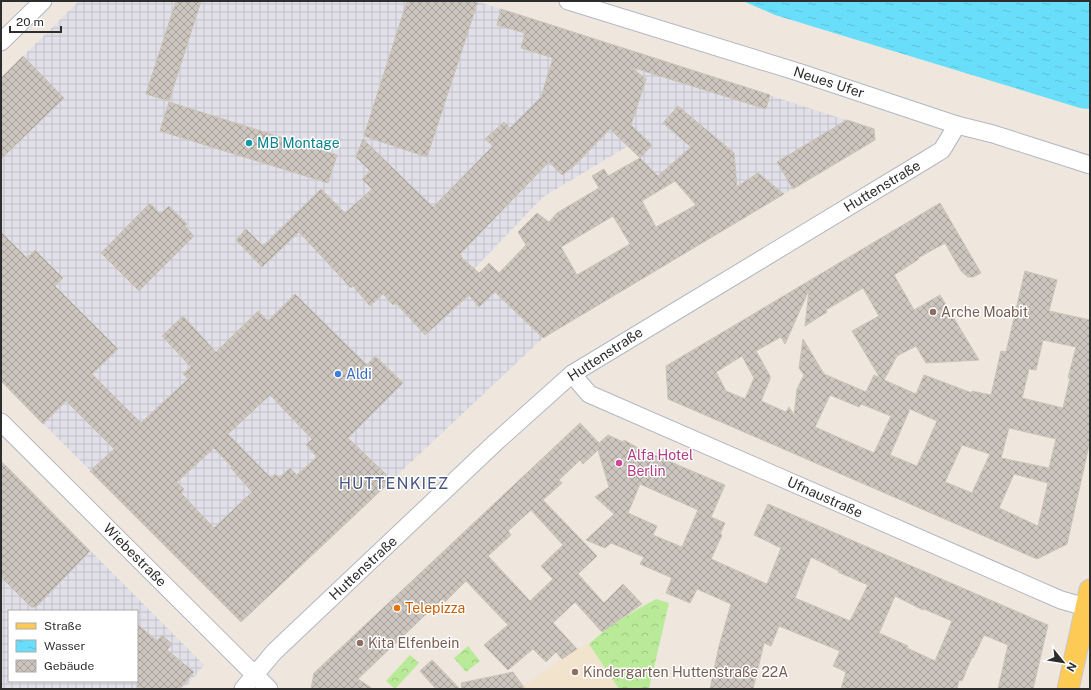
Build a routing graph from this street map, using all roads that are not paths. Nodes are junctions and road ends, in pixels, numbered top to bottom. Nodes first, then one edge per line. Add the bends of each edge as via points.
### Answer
1 (43, 1) edge
2 (568, 1) edge
3 (1, 42) edge
4 (957, 125) junction
5 (1090, 165) edge
6 (572, 374) junction
7 (1, 422) edge
8 (1088, 599) edge
9 (254, 675) junction
10 (243, 689) edge
11 (269, 689) edge
12 (1068, 689) edge

1 - 3 street
2 - 4 street, Neues Ufer via 798,72
4 - 5 street, Neues Ufer
4 - 6 street, Huttenstraße via 942,150
6 - 8 street, Ufnaustraße via 589,394 1061,600
6 - 9 street, Huttenstraße via 496,442 274,652
7 - 9 street, Wiebestraße
8 - 12 main road
9 - 10 street, Huttenstraße
9 - 11 street, Wiebestraße

